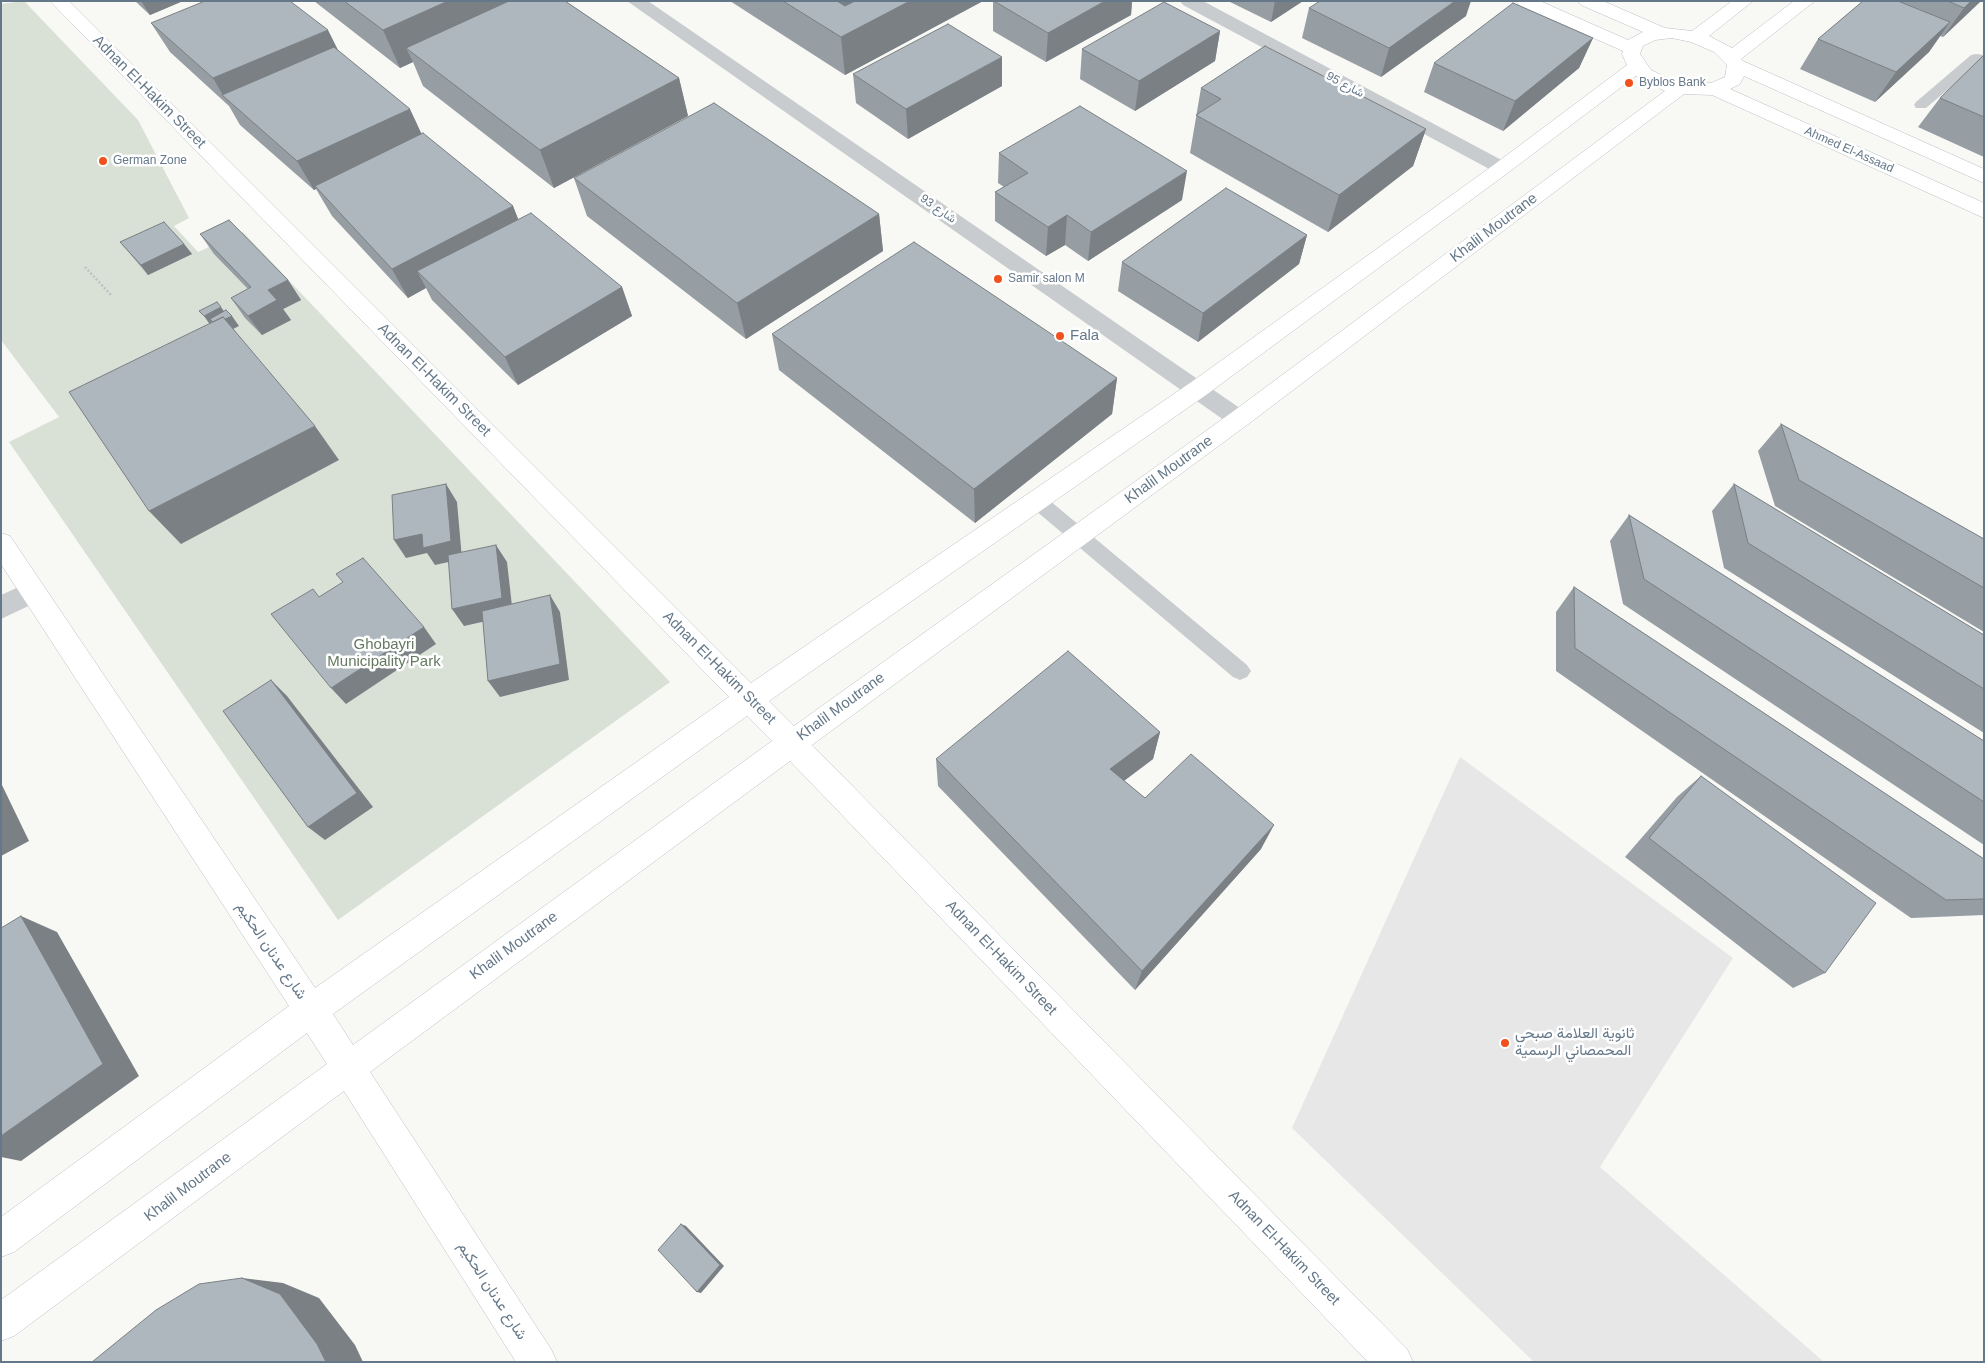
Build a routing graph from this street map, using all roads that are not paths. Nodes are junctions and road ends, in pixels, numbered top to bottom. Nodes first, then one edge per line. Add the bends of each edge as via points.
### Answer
1 (59, 1) edge
2 (636, 1) edge
3 (1189, 1) edge
4 (1525, 1) edge
5 (1587, 1) edge
6 (1744, 1) edge
7 (1806, 1) edge
8 (1661, 33) junction
9 (1696, 37) junction
10 (1634, 58) junction
11 (1984, 59) edge
12 (1733, 61) junction
13 (1679, 89) junction
14 (1715, 89) junction
15 (1921, 105) dead end
16 (1502, 168) junction
17 (1984, 178) edge
18 (1984, 211) edge
19 (1198, 389) junction
20 (1239, 419) junction
21 (1036, 500) junction
22 (1079, 535) junction
23 (1, 543) edge
24 (32, 592) junction
25 (1, 608) edge
26 (1240, 671) dead end
27 (749, 699) junction
28 (792, 743) junction
29 (311, 1010) junction
30 (348, 1068) junction
31 (1, 1239) edge
32 (1, 1323) edge
33 (538, 1362) edge
34 (1394, 1362) edge

1 - 27 street, Adnan El-Hakim Street
2 - 19 street, شارع 93
3 - 16 street, شارع 95
4 - 10 street
5 - 8 street
6 - 9 street
7 - 12 street
8 - 9 street
8 - 10 street via 1642,38
9 - 12 street via 1720,48
10 - 13 street via 1654,80
10 - 16 street
11 - 15 lane via 1976,58
12 - 14 street via 1736,73 1733,80
12 - 17 street
13 - 14 street
13 - 20 street, Khalil Moutrane
14 - 18 street, Ahmed El-Assaad
16 - 19 street
19 - 20 street, شارع 93
19 - 21 street
20 - 22 street, Khalil Moutrane
21 - 22 lane
21 - 27 street
22 - 26 lane
22 - 28 street, Khalil Moutrane
23 - 24 street, شارع عدنان الحكيم
24 - 25 street
24 - 29 street, شارع عدنان الحكيم
27 - 28 street, Adnan El-Hakim Street
27 - 29 street
28 - 30 street, Khalil Moutrane
28 - 34 street, Adnan El-Hakim Street
29 - 30 street, شارع عدنان الحكيم
29 - 31 street
30 - 32 street, Khalil Moutrane
30 - 33 street, شارع عدنان الحكيم

